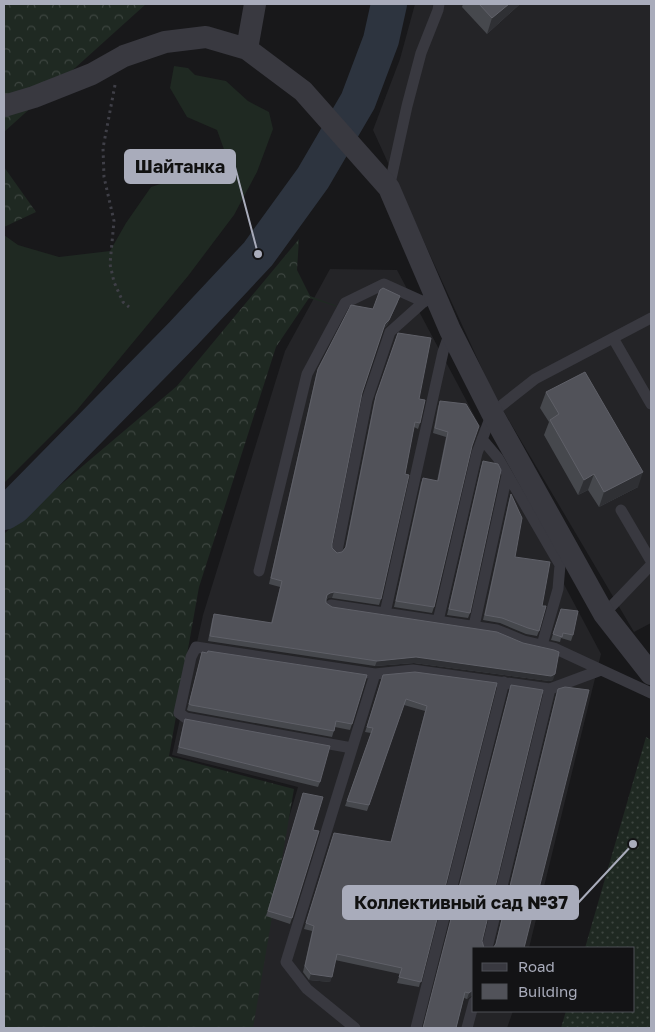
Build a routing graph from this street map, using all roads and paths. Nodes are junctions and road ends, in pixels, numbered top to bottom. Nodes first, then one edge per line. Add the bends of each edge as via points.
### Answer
1 (255, 4) edge
2 (439, 4) edge
3 (247, 49) junction
4 (124, 56) junction
5 (4, 106) edge
6 (389, 188) junction
7 (429, 297) junction
8 (129, 308) dead end
9 (651, 318) edge
10 (450, 330) junction
11 (613, 338) junction
12 (651, 404) edge
13 (492, 413) junction
14 (482, 439) junction
15 (507, 475) junction
16 (620, 510) dead end
17 (337, 551) edge
18 (651, 561) edge
19 (651, 565) edge
20 (259, 571) dead end
21 (331, 604) edge
22 (385, 613) junction
23 (604, 614) junction
24 (438, 621) junction
25 (474, 626) junction
26 (542, 646) junction
27 (601, 670) junction
28 (375, 674) junction
29 (651, 674) edge
30 (504, 682) junction
31 (550, 689) junction
32 (651, 693) edge
33 (352, 748) junction
34 (487, 947) edge
35 (472, 1009) edge
36 (355, 1028) edge
37 (416, 1028) edge
38 (467, 1028) edge

1 - 3 street
2 - 6 lane via 421,53
3 - 4 street via 206,37 165,42
3 - 6 street via 303,91
4 - 5 street via 92,74
4 - 8 path via 116,76 103,148 104,176 114,221 110,264 114,282
6 - 7 street
7 - 10 street
7 - 17 lane via 390,332 367,400
7 - 20 lane via 384,284 345,303 307,374
9 - 11 lane
10 - 13 street
10 - 22 lane
11 - 12 lane
11 - 13 lane via 535,379
13 - 14 lane
13 - 23 street
14 - 15 lane
14 - 24 lane
15 - 25 lane
15 - 26 lane via 560,565 558,589
16 - 18 lane
19 - 23 lane
21 - 22 lane
22 - 24 lane
23 - 29 street
24 - 25 lane
25 - 26 lane via 497,630
26 - 27 lane via 554,648
27 - 31 lane
27 - 32 lane
28 - 30 lane via 413,670
28 - 33 lane
28 - 33 lane via 196,647 191,657 179,713 186,718
30 - 31 lane
30 - 37 lane
31 - 34 lane
33 - 36 lane via 286,962 307,989
35 - 38 lane

